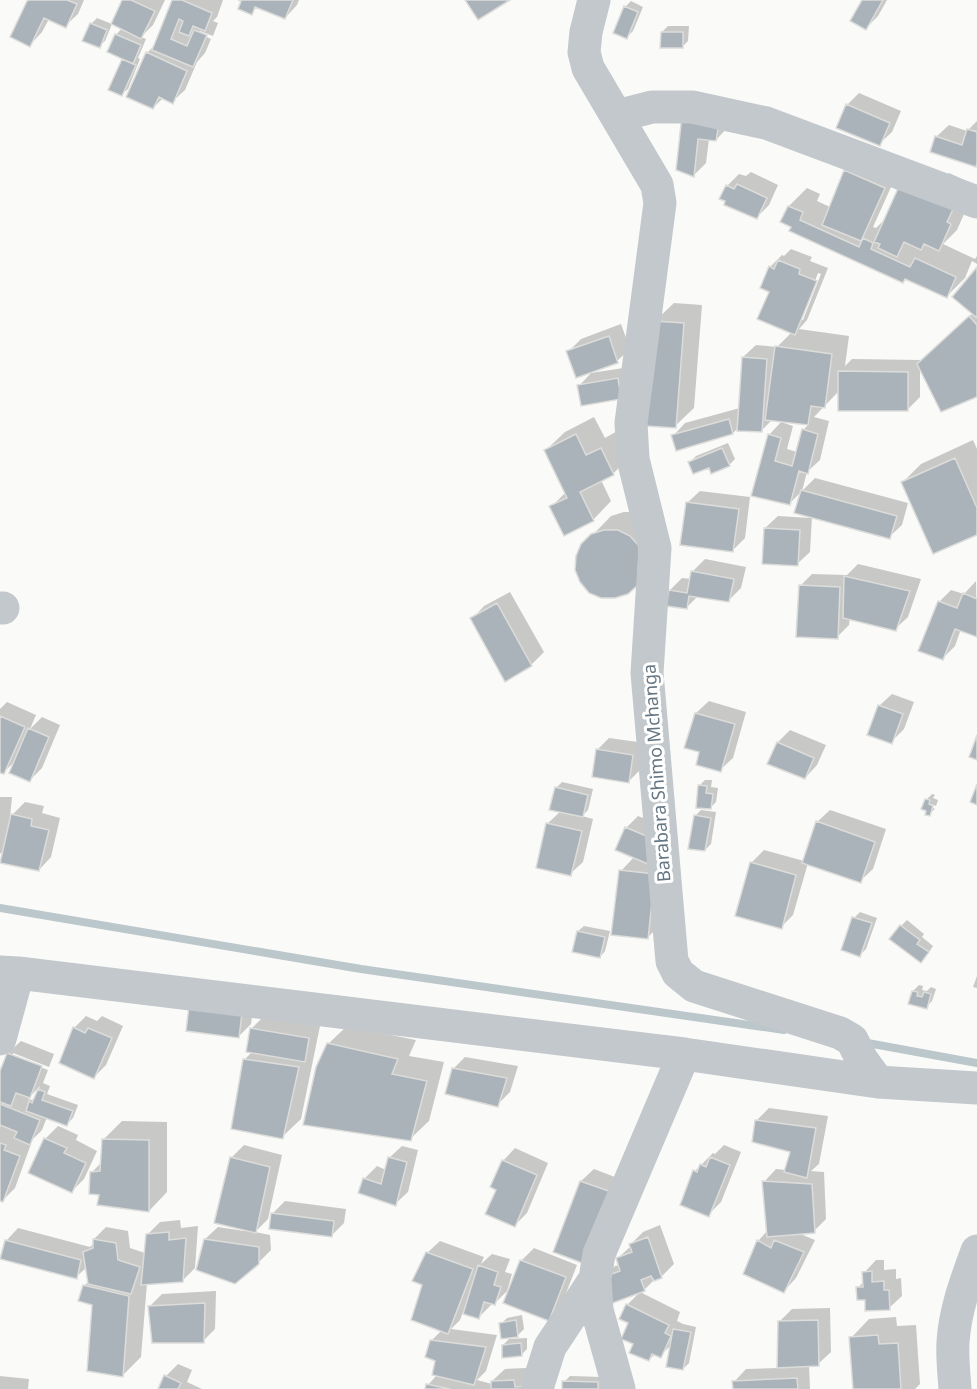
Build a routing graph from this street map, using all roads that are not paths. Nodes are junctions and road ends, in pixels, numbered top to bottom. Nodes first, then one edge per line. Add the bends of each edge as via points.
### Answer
1 (594, 0) edge
2 (617, 116) junction
3 (977, 202) edge
4 (9, 973) edge
5 (0, 1039) edge
6 (684, 1054) junction
7 (878, 1082) junction
8 (977, 1088) edge
9 (977, 1251) edge
10 (595, 1279) junction
11 (538, 1389) edge
12 (619, 1389) edge
13 (955, 1389) edge

1 - 2 street, Barabara Shimo Mchanga via 584,52 588,68
2 - 3 street via 652,107 693,107 766,123
2 - 7 street, Barabara Shimo Mchanga via 657,185 660,202 631,423 633,459 655,548 647,673 672,961 678,973 694,986 852,1040
4 - 5 street
4 - 6 street
6 - 7 street
6 - 10 street via 599,1254
7 - 8 street
9 - 13 street via 962,1292 952,1343
10 - 11 street via 550,1347
10 - 12 street via 597,1310

